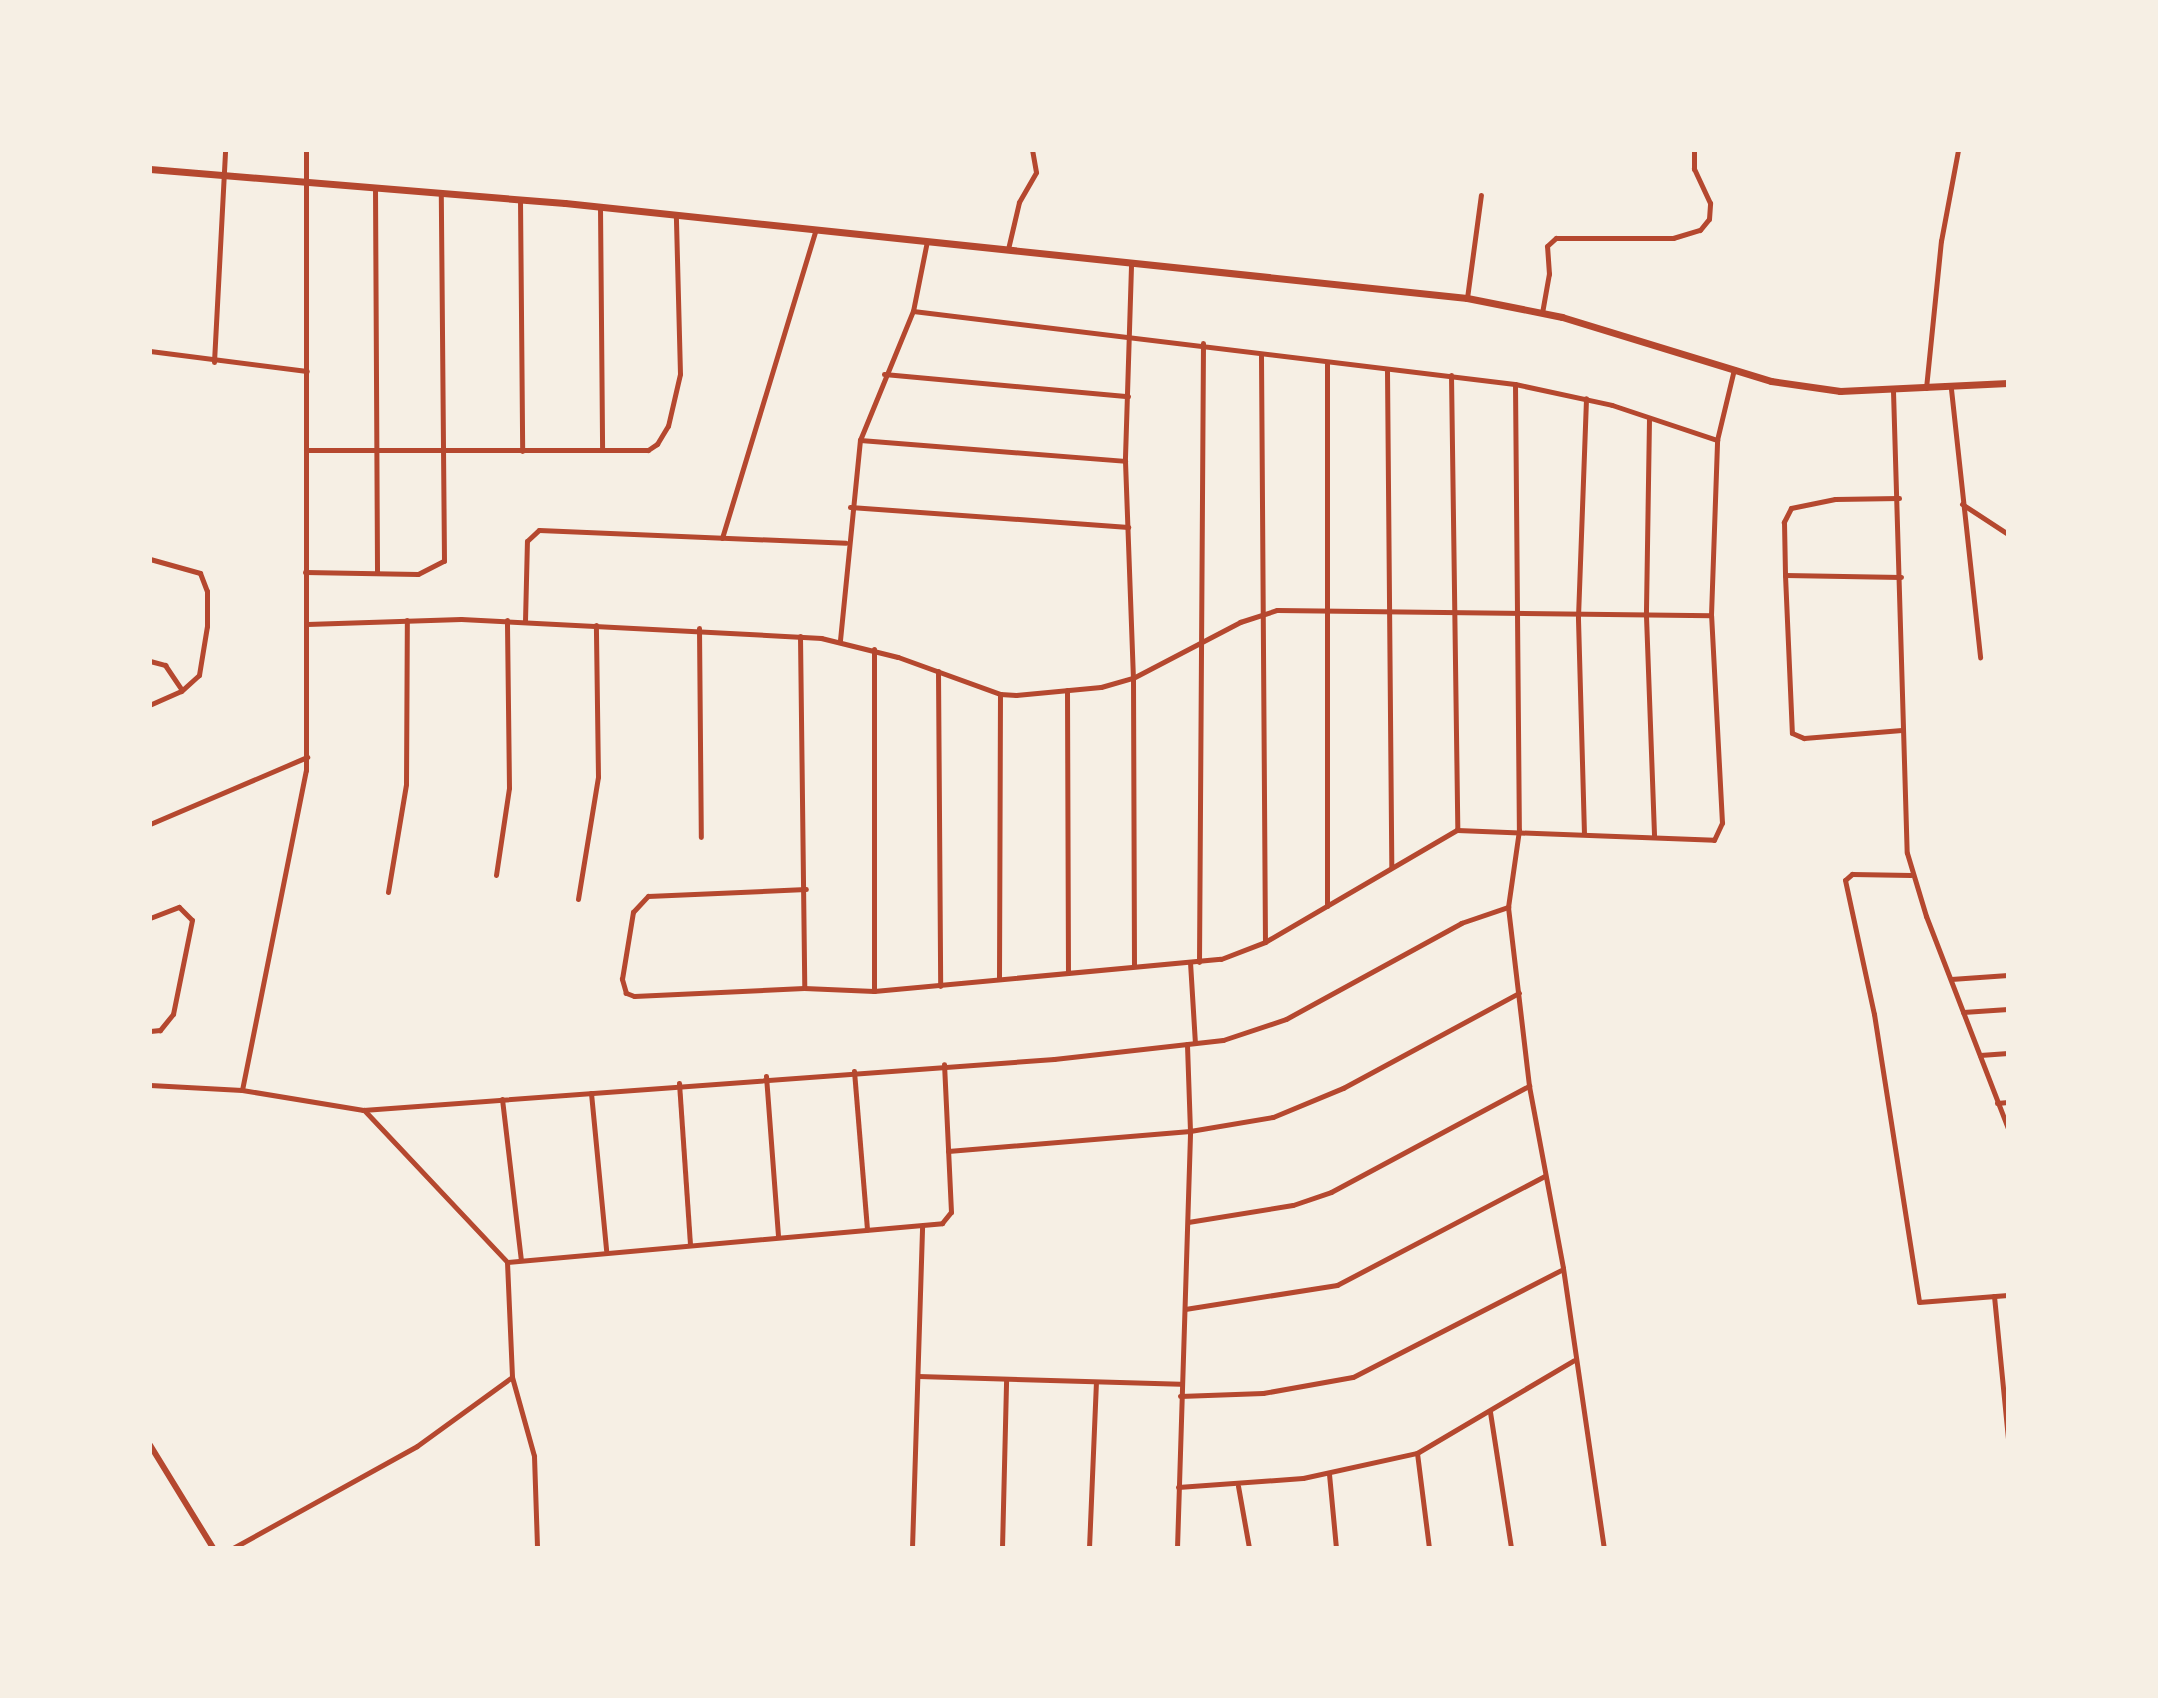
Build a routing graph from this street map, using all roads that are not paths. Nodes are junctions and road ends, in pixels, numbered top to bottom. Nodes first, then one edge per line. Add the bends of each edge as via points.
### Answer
1 (225, 150) edge
2 (306, 150) edge
3 (1032, 150) edge
4 (1694, 150) edge
5 (1958, 150) edge
6 (150, 169) edge
7 (224, 175) junction
8 (306, 180) junction
9 (375, 186) junction
10 (441, 192) junction
11 (1481, 195) dead end
12 (520, 199) junction
13 (600, 207) junction
14 (676, 217) junction
15 (816, 229) junction
16 (927, 241) junction
17 (1008, 249) junction
18 (1131, 266) junction
19 (1467, 298) junction
20 (913, 311) junction
21 (1542, 313) junction
22 (1128, 335) junction
23 (1203, 342) junction
24 (150, 351) edge
25 (1261, 356) junction
26 (214, 362) junction
27 (1327, 364) junction
28 (1734, 369) junction
29 (307, 371) junction
30 (1387, 371) junction
31 (884, 374) junction
32 (1451, 375) junction
33 (2008, 383) edge
34 (1515, 384) junction
35 (1926, 389) junction
36 (1951, 389) junction
37 (1893, 391) junction
38 (1128, 396) junction
39 (1586, 398) junction
40 (1649, 419) junction
41 (860, 440) junction
42 (1717, 440) junction
43 (306, 450) junction
44 (377, 450) junction
45 (602, 450) junction
46 (445, 451) junction
47 (522, 451) junction
48 (1125, 461) junction
49 (1899, 498) junction
50 (1961, 504) junction
51 (850, 507) junction
52 (1128, 527) junction
53 (2008, 534) edge
54 (722, 538) junction
55 (846, 543) junction
56 (150, 559) edge
57 (305, 572) junction
58 (377, 573) junction
59 (1785, 575) junction
60 (1901, 577) junction
61 (1329, 612) junction
62 (1261, 613) junction
63 (1392, 613) junction
64 (1520, 613) junction
65 (1456, 614) junction
66 (1711, 615) junction
67 (1646, 616) junction
68 (1578, 617) junction
69 (407, 620) junction
70 (507, 620) junction
71 (525, 621) junction
72 (307, 624) junction
73 (596, 625) junction
74 (699, 628) junction
75 (800, 636) junction
76 (840, 640) junction
77 (1198, 644) junction
78 (874, 649) junction
79 (1980, 657) dead end
80 (150, 661) edge
81 (938, 671) junction
82 (1133, 678) junction
83 (182, 690) junction
84 (1067, 690) junction
85 (1000, 694) junction
86 (150, 705) edge
87 (1902, 730) junction
88 (307, 757) junction
89 (151, 821) edge
90 (1457, 830) junction
91 (1519, 830) junction
92 (1584, 834) junction
93 (701, 837) dead end
94 (1654, 837) junction
95 (1391, 867) junction
96 (496, 875) dead end
97 (1911, 875) junction
98 (806, 889) junction
99 (388, 892) dead end
100 (578, 899) dead end
101 (1327, 906) junction
102 (1508, 907) junction
103 (150, 918) edge
104 (1265, 942) junction
105 (1190, 962) junction
106 (1199, 962) junction
107 (1134, 965) junction
108 (1068, 971) junction
109 (2008, 975) edge
110 (999, 979) junction
111 (1951, 979) junction
112 (940, 986) junction
113 (804, 988) junction
114 (874, 991) junction
115 (1519, 993) junction
116 (2008, 1009) edge
117 (1963, 1012) junction
118 (150, 1031) edge
119 (1195, 1043) junction
120 (1187, 1044) junction
121 (2008, 1053) edge
122 (1980, 1055) junction
123 (944, 1064) junction
124 (854, 1071) junction
125 (766, 1076) junction
126 (679, 1083) junction
127 (150, 1085) edge
128 (1529, 1086) junction
129 (242, 1090) junction
130 (591, 1093) junction
131 (502, 1099) junction
132 (2008, 1102) edge
133 (1997, 1103) junction
134 (363, 1110) junction
135 (2008, 1129) edge
136 (1190, 1131) junction
137 (948, 1151) junction
138 (1545, 1176) junction
139 (1188, 1222) junction
140 (922, 1226) junction
141 (867, 1229) junction
142 (778, 1237) junction
143 (690, 1245) junction
144 (606, 1250) junction
145 (521, 1260) junction
146 (507, 1262) junction
147 (1563, 1268) junction
148 (2008, 1295) edge
149 (1994, 1296) junction
150 (1185, 1309) junction
151 (1574, 1360) junction
152 (918, 1376) junction
153 (512, 1377) junction
154 (1006, 1379) junction
155 (1096, 1383) junction
156 (1180, 1384) junction
157 (1180, 1396) junction
158 (1490, 1412) junction
159 (2008, 1438) edge
160 (150, 1445) edge
161 (1417, 1453) junction
162 (1329, 1474) junction
163 (1238, 1486) junction
164 (1178, 1487) junction
165 (213, 1548) edge
166 (233, 1548) edge
167 (537, 1548) edge
168 (912, 1548) edge
169 (1002, 1548) edge
170 (1089, 1548) edge
171 (1177, 1548) edge
172 (1249, 1548) edge
173 (1336, 1548) edge
174 (1429, 1548) edge
175 (1511, 1548) edge
176 (1604, 1548) edge

1 - 7 street
2 - 8 street
3 - 17 street via 1036,172 1019,202
4 - 21 street via 1694,169 1710,203 1709,219 1700,230 1673,238 1556,238 1547,246 1548,291
5 - 35 street via 1941,241
6 - 7 main road
7 - 8 main road
7 - 26 street
8 - 9 main road
8 - 29 street
9 - 10 main road
9 - 44 street
10 - 12 main road
10 - 46 street
11 - 19 street
12 - 13 main road
12 - 47 street
13 - 14 main road
13 - 45 street
14 - 15 main road
14 - 45 street via 682,341 671,417 663,437 648,450
15 - 16 main road
15 - 54 street
16 - 17 main road
16 - 20 street
17 - 18 main road
18 - 19 main road
18 - 22 street
19 - 21 main road
20 - 22 street
20 - 31 street
21 - 28 main road
22 - 23 street
22 - 38 street
23 - 25 street
23 - 77 street
24 - 26 street
25 - 27 street
25 - 62 street
26 - 29 street
27 - 30 street
27 - 61 street
28 - 37 main road via 1840,391
28 - 42 street
29 - 43 street
30 - 32 street
30 - 63 street
31 - 38 street
31 - 41 street
32 - 34 street
32 - 65 street
33 - 36 main road
34 - 39 street
34 - 64 street
35 - 36 main road
35 - 37 main road
36 - 50 street
37 - 49 street
38 - 48 street
39 - 40 street
39 - 68 street
40 - 42 street
40 - 67 street
41 - 48 street
41 - 51 street
42 - 66 street
43 - 44 street
43 - 57 street
44 - 46 street
44 - 58 street
45 - 47 street
46 - 47 street
46 - 58 street via 444,561 418,574
48 - 52 street
49 - 59 street via 1835,499 1791,508 1784,522
49 - 60 street
50 - 53 street
50 - 79 street
51 - 52 street
51 - 55 street
52 - 82 street
54 - 55 street
54 - 71 street via 533,531 527,541
55 - 76 street
56 - 83 street via 194,568 206,586 205,663
57 - 58 street
57 - 72 street
59 - 60 street
59 - 87 street via 1792,733 1804,738
60 - 87 street
61 - 62 street
61 - 63 street
61 - 101 street
62 - 77 street
62 - 104 street
63 - 65 street
63 - 95 street
64 - 65 street
64 - 68 street
64 - 91 street
65 - 90 street
66 - 67 street
66 - 94 street via 1721,830 1711,840
67 - 68 street
67 - 94 street
68 - 92 street
69 - 70 street
69 - 72 street
69 - 99 street via 406,784
70 - 71 street
70 - 96 street via 509,788
71 - 73 street
72 - 88 street
73 - 74 street
73 - 100 street via 598,777
74 - 75 street
74 - 93 street
75 - 76 street
75 - 98 street
76 - 78 street
77 - 82 street
77 - 106 street
78 - 81 street
78 - 114 street
80 - 83 street via 165,665
81 - 85 street
81 - 112 street
82 - 84 street
82 - 107 street
83 - 86 street
84 - 85 street
84 - 108 street
85 - 110 street
87 - 97 street
88 - 89 street
88 - 129 street
90 - 91 street
90 - 95 street
91 - 92 street
91 - 102 street
92 - 94 street
95 - 101 street
97 - 111 street
97 - 149 street via 1852,874 1845,880 1874,1014 1919,1302
98 - 113 street
98 - 113 street via 648,896 633,912 622,979 626,993 634,996
101 - 104 street
102 - 115 street
102 - 119 street via 1461,923 1264,1029
103 - 118 street via 179,907 192,920 173,1014 160,1030
104 - 106 street
105 - 106 street
105 - 107 street
105 - 119 street
107 - 108 street
108 - 110 street
109 - 111 street
110 - 112 street
111 - 117 street
112 - 114 street
113 - 114 street
115 - 128 street
115 - 136 street via 1318,1100 1265,1120
116 - 117 street
117 - 122 street
119 - 120 street
120 - 123 street
120 - 136 street
121 - 122 street
122 - 133 street
123 - 124 street
123 - 137 street
124 - 125 street
124 - 141 street
125 - 126 street
125 - 142 street
126 - 130 street
126 - 143 street
127 - 129 street
128 - 138 street
128 - 139 street via 1331,1192 1281,1208
129 - 134 street
130 - 131 street
130 - 144 street
131 - 134 street
131 - 145 street
132 - 133 street
133 - 135 street
134 - 146 street
136 - 137 street
136 - 139 street
137 - 140 street via 951,1214 942,1223
138 - 147 street
138 - 150 street via 1337,1285
139 - 150 street
140 - 141 street
140 - 152 street
141 - 142 street
142 - 143 street
143 - 144 street
144 - 145 street
145 - 146 street
146 - 153 street
147 - 151 street
147 - 157 street via 1353,1377 1263,1393
148 - 149 street
149 - 159 street
150 - 156 street
151 - 158 street
151 - 176 street
152 - 154 street
152 - 168 street
153 - 166 street via 430,1439
153 - 167 street via 534,1456
154 - 155 street
154 - 169 street
155 - 156 street
155 - 170 street
156 - 157 street
157 - 164 street
158 - 161 street
158 - 175 street
160 - 165 street
161 - 162 street
161 - 174 street
162 - 163 street
162 - 173 street
163 - 164 street
163 - 172 street
164 - 171 street

